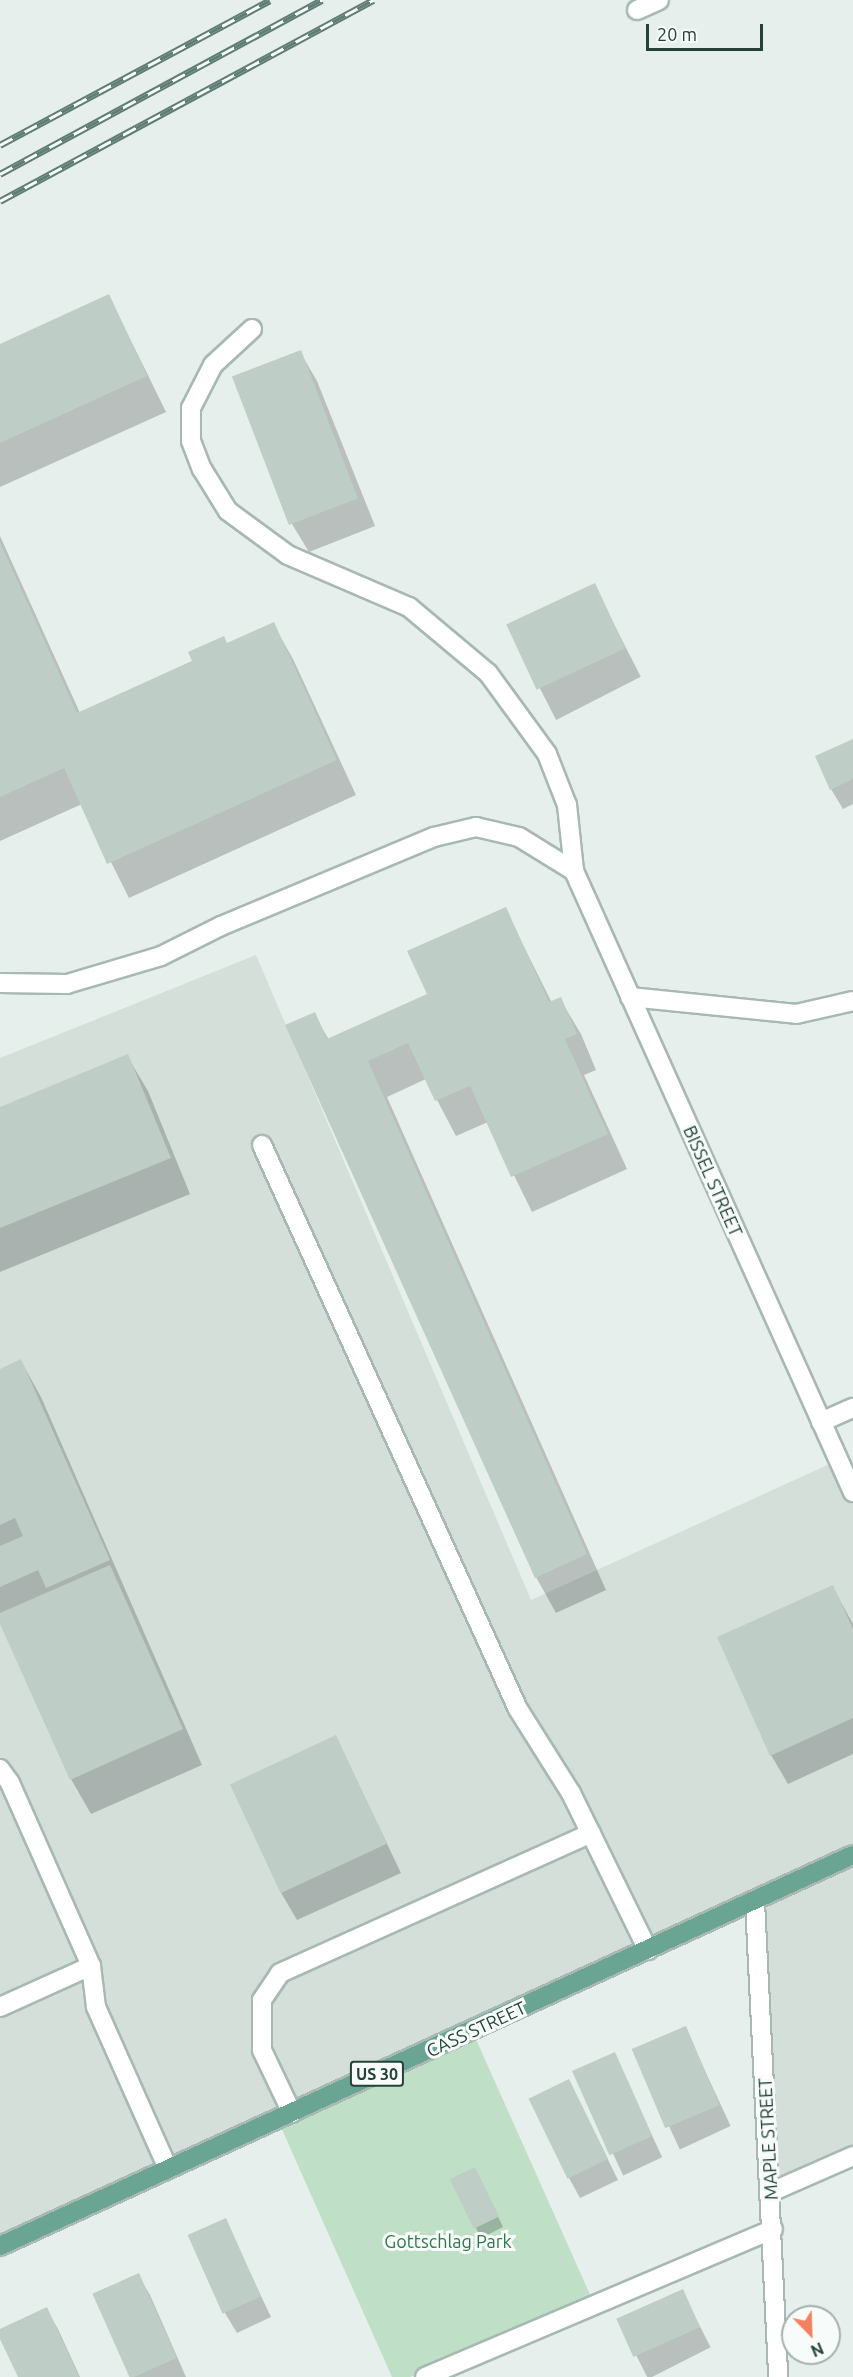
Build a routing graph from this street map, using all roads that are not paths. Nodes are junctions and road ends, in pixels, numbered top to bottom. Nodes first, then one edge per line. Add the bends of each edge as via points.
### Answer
1 (659, 0) edge
2 (637, 10) dead end
3 (252, 329) dead end
4 (574, 871) junction
5 (0, 983) edge
6 (630, 997) junction
7 (853, 1001) edge
8 (262, 1145) dead end
9 (853, 1408) edge
10 (821, 1422) junction
11 (853, 1492) edge
12 (0, 1769) edge
13 (591, 1833) junction
14 (853, 1855) edge
15 (755, 1902) junction
16 (648, 1950) junction
17 (91, 1966) junction
18 (0, 2007) edge
19 (292, 2113) junction
20 (853, 2156) edge
21 (168, 2169) junction
22 (771, 2192) junction
23 (773, 2229) junction
24 (0, 2246) edge
25 (425, 2377) edge
26 (778, 2377) edge

1 - 2 street
3 - 4 street, BISSEL STREET via 213,365 191,408 191,441 228,512 288,555 409,606 488,673 547,754 567,805
4 - 5 street via 519,837 476,827 434,837 221,926 161,956 67,984
4 - 6 street, BISSEL STREET
6 - 7 street via 796,1014
6 - 10 street, BISSEL STREET
8 - 13 street via 518,1709 571,1793
9 - 10 street
10 - 11 street, BISSEL STREET
12 - 17 street via 10,1783
13 - 16 street
13 - 19 street via 280,1973 262,2000 262,2050
14 - 15 main road, CASS STREET / US 30
15 - 16 main road, CASS STREET / US 30
15 - 22 street, MAPLE STREET
16 - 19 main road, CASS STREET / US 30
17 - 18 street
17 - 21 street via 96,2007
19 - 21 main road, CASS STREET / US 30
20 - 22 street
21 - 24 main road, CASS STREET / US 30
22 - 23 street, MAPLE STREET
23 - 25 street
23 - 26 street, MAPLE STREET

